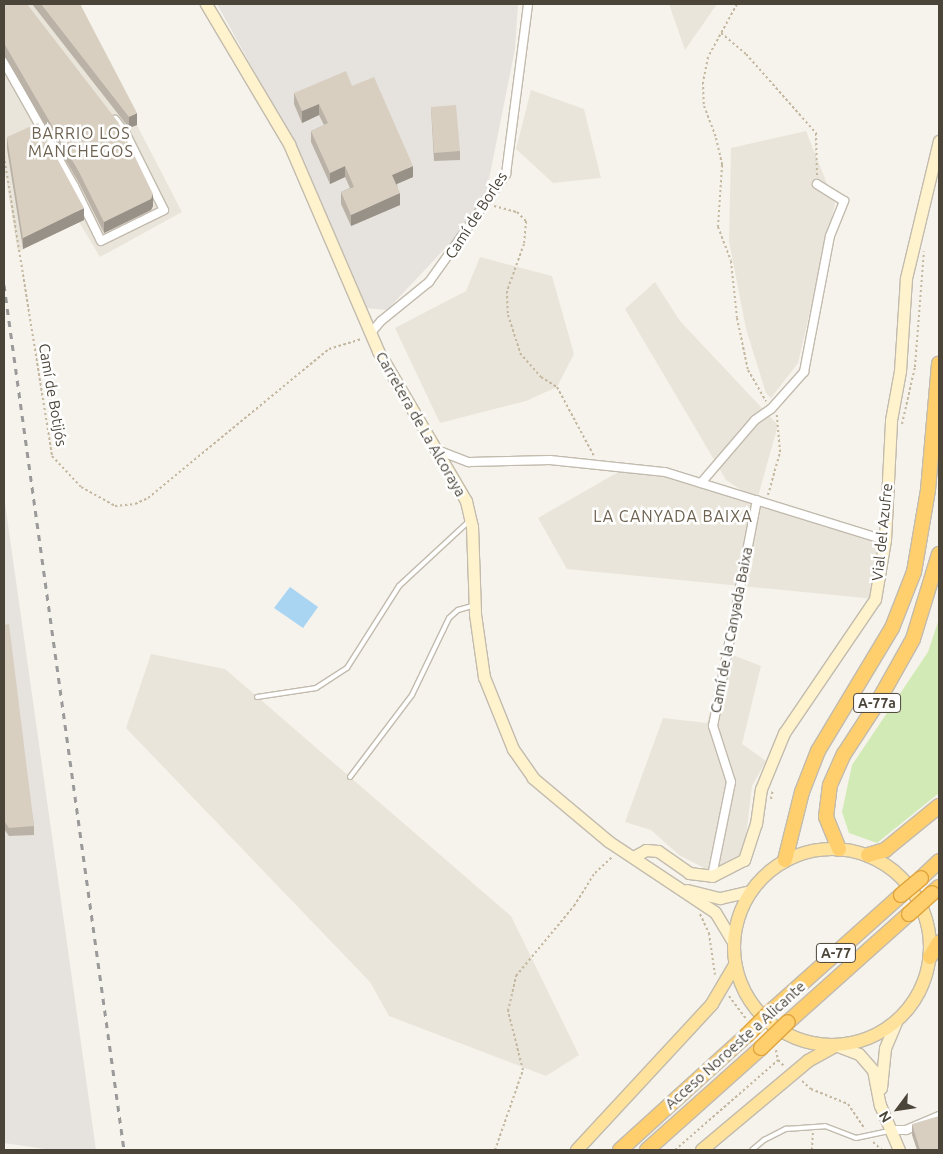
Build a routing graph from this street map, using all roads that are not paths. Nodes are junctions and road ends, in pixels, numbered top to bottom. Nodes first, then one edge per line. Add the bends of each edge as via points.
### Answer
1 (206, 4) edge
2 (528, 4) edge
3 (4, 62) edge
4 (109, 111) edge
5 (939, 141) edge
6 (817, 184) road end
7 (366, 337) junction
8 (939, 363) edge
9 (437, 450) junction
10 (700, 483) junction
11 (757, 500) junction
12 (472, 519) junction
13 (885, 540) junction
14 (939, 554) edge
15 (474, 606) junction
16 (258, 697) dead end
17 (350, 777) dead end
18 (939, 806) edge
19 (839, 849) junction
20 (868, 856) junction
21 (634, 857) junction
22 (786, 860) junction
23 (939, 861) edge
24 (712, 876) junction
25 (678, 888) junction
26 (936, 890) edge
27 (751, 891) junction
28 (733, 942) junction
29 (939, 942) edge
30 (930, 957) junction
31 (735, 966) junction
32 (896, 1022) junction
33 (836, 1046) junction
34 (880, 1105) junction
35 (939, 1116) edge
36 (893, 1130) junction
37 (577, 1150) edge
38 (620, 1150) edge
39 (647, 1150) edge
40 (702, 1150) edge
41 (752, 1150) edge
42 (899, 1150) edge

1 - 7 street, Carretera de La Alcoraya via 289,144
2 - 7 street, Camí de Borles via 506,174 487,205 429,282
3 - 4 street via 101,241 164,210 126,134
5 - 13 street, Vial del Azufre via 906,278 900,370 891,420
6 - 10 street via 844,201 830,236 804,372 771,409 755,420
7 - 9 street, Carretera de La Alcoraya
8 - 22 highway, A-77a via 928,490 914,572 892,628 818,750 802,792
9 - 10 street via 469,462 550,460 597,464 665,472
9 - 12 street, Carretera de La Alcoraya via 458,482
10 - 11 street
11 - 13 street
11 - 24 street, Camí de la Canyada Baixa via 713,726 731,782
12 - 15 street, Carretera de La Alcoraya
12 - 16 lane via 399,586 347,668 316,688
13 - 24 street, Vial del Azufre via 875,599 784,733 761,789 744,860
14 - 19 highway, A-77a via 913,639 844,754 830,785 826,817
15 - 17 lane via 458,610 449,618 412,695
15 - 21 street, Carretera de La Alcoraya via 484,677 512,748 533,778
18 - 20 highway via 884,850
19 - 20 main road
19 - 22 main road via 812,850
20 - 30 main road via 895,872 916,896 929,931
21 - 24 street via 646,850 658,852 689,873
21 - 25 street, Carretera de La Alcoraya
22 - 27 main road via 772,868
23 - 38 highway, Acceso Noroeste a Alicante / A-77, bridge via 748,1029
25 - 27 street via 720,898
25 - 28 street, Carretera de La Alcoraya via 715,912
26 - 39 highway, Acceso Noroeste a Alicante / A-77, bridge
27 - 28 main road via 738,915
28 - 31 main road
29 - 30 highway
30 - 32 main road via 919,993
31 - 33 main road via 744,992 770,1024 800,1040
31 - 37 main road via 723,988
32 - 33 main road via 869,1039
32 - 34 street via 884,1048
33 - 34 street via 867,1060
33 - 40 main road via 792,1074
34 - 36 street
35 - 36 street via 906,1130
36 - 41 lane via 856,1138 825,1126 786,1129
36 - 42 street

